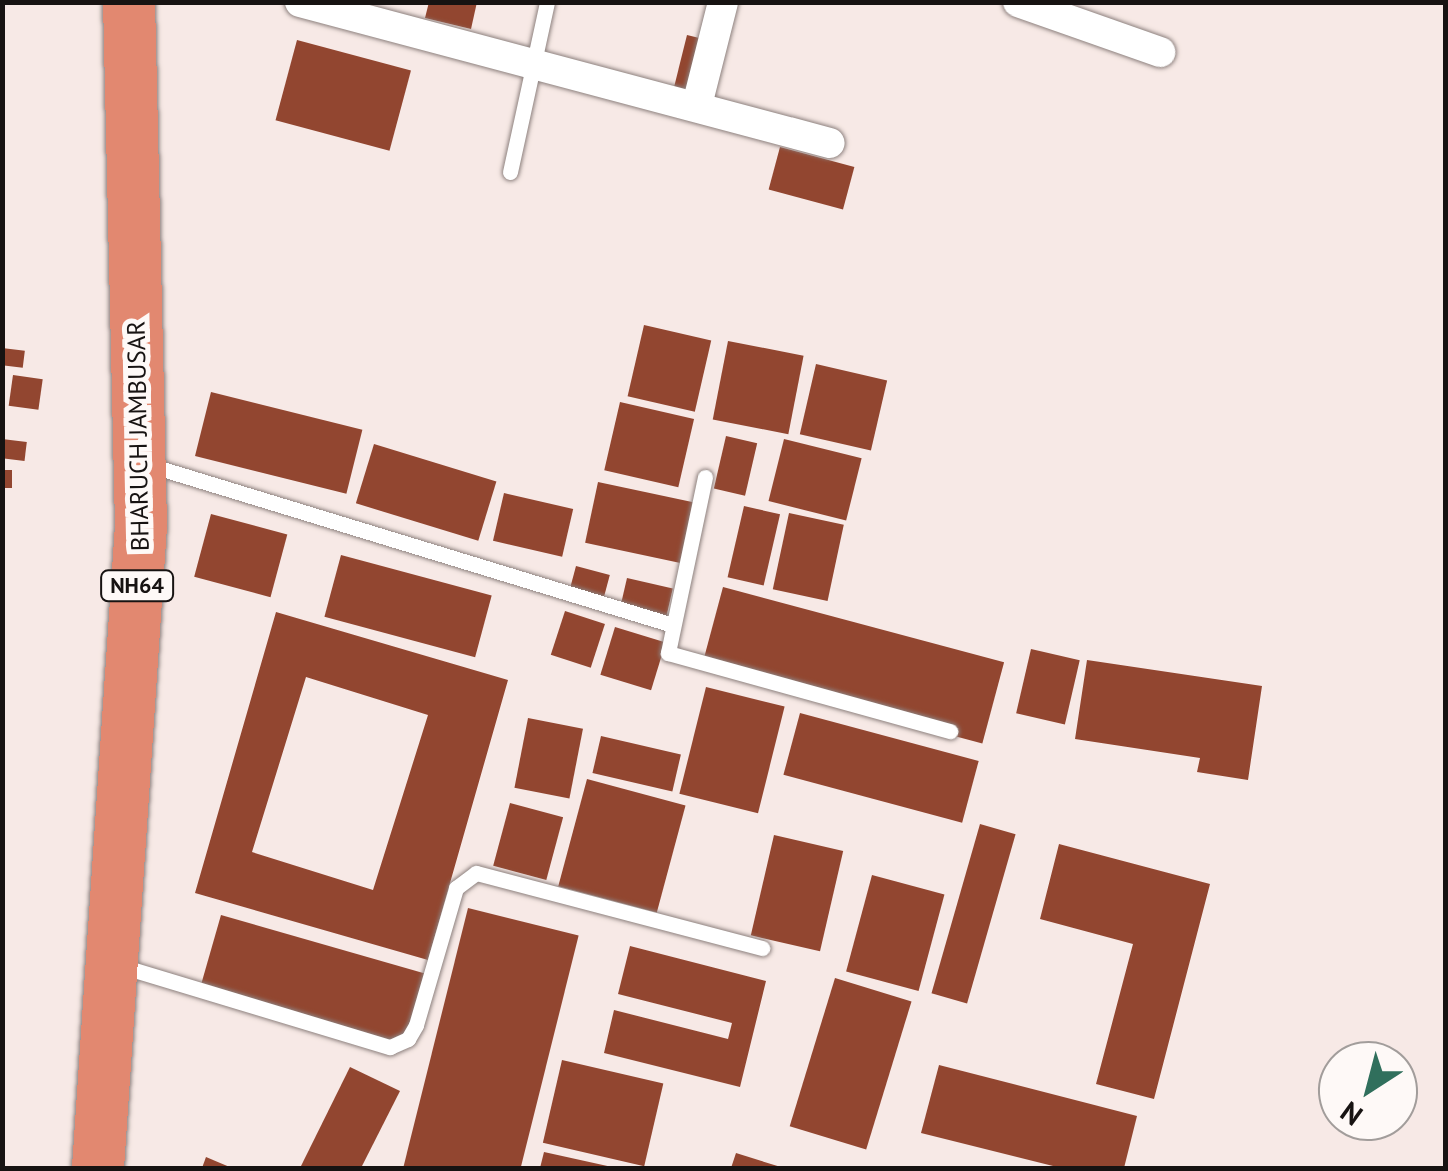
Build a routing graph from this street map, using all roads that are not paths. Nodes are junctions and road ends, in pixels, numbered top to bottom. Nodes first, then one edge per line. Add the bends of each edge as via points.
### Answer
1 (129, 2) edge
2 (300, 2) edge
3 (547, 2) edge
4 (723, 2) edge
5 (1018, 2) edge
6 (1160, 52) dead end
7 (532, 64) junction
8 (697, 105) junction
9 (830, 143) dead end
10 (510, 172) dead end
11 (140, 462) junction
12 (705, 477) dead end
13 (674, 625) junction
14 (950, 731) dead end
15 (762, 948) dead end
16 (113, 964) junction
17 (98, 1168) edge

1 - 11 highway, BHARUCH JAMBUSAR / NH64
2 - 7 street
3 - 7 lane
4 - 8 street
5 - 6 street
7 - 8 street
7 - 10 lane
8 - 9 street
11 - 13 lane
11 - 16 highway, BHARUCH JAMBUSAR / NH64
12 - 13 lane
13 - 14 lane via 668,652
15 - 16 lane via 476,873 456,888 416,1025 408,1039 390,1047
16 - 17 highway, BHARUCH JAMBUSAR / NH64

